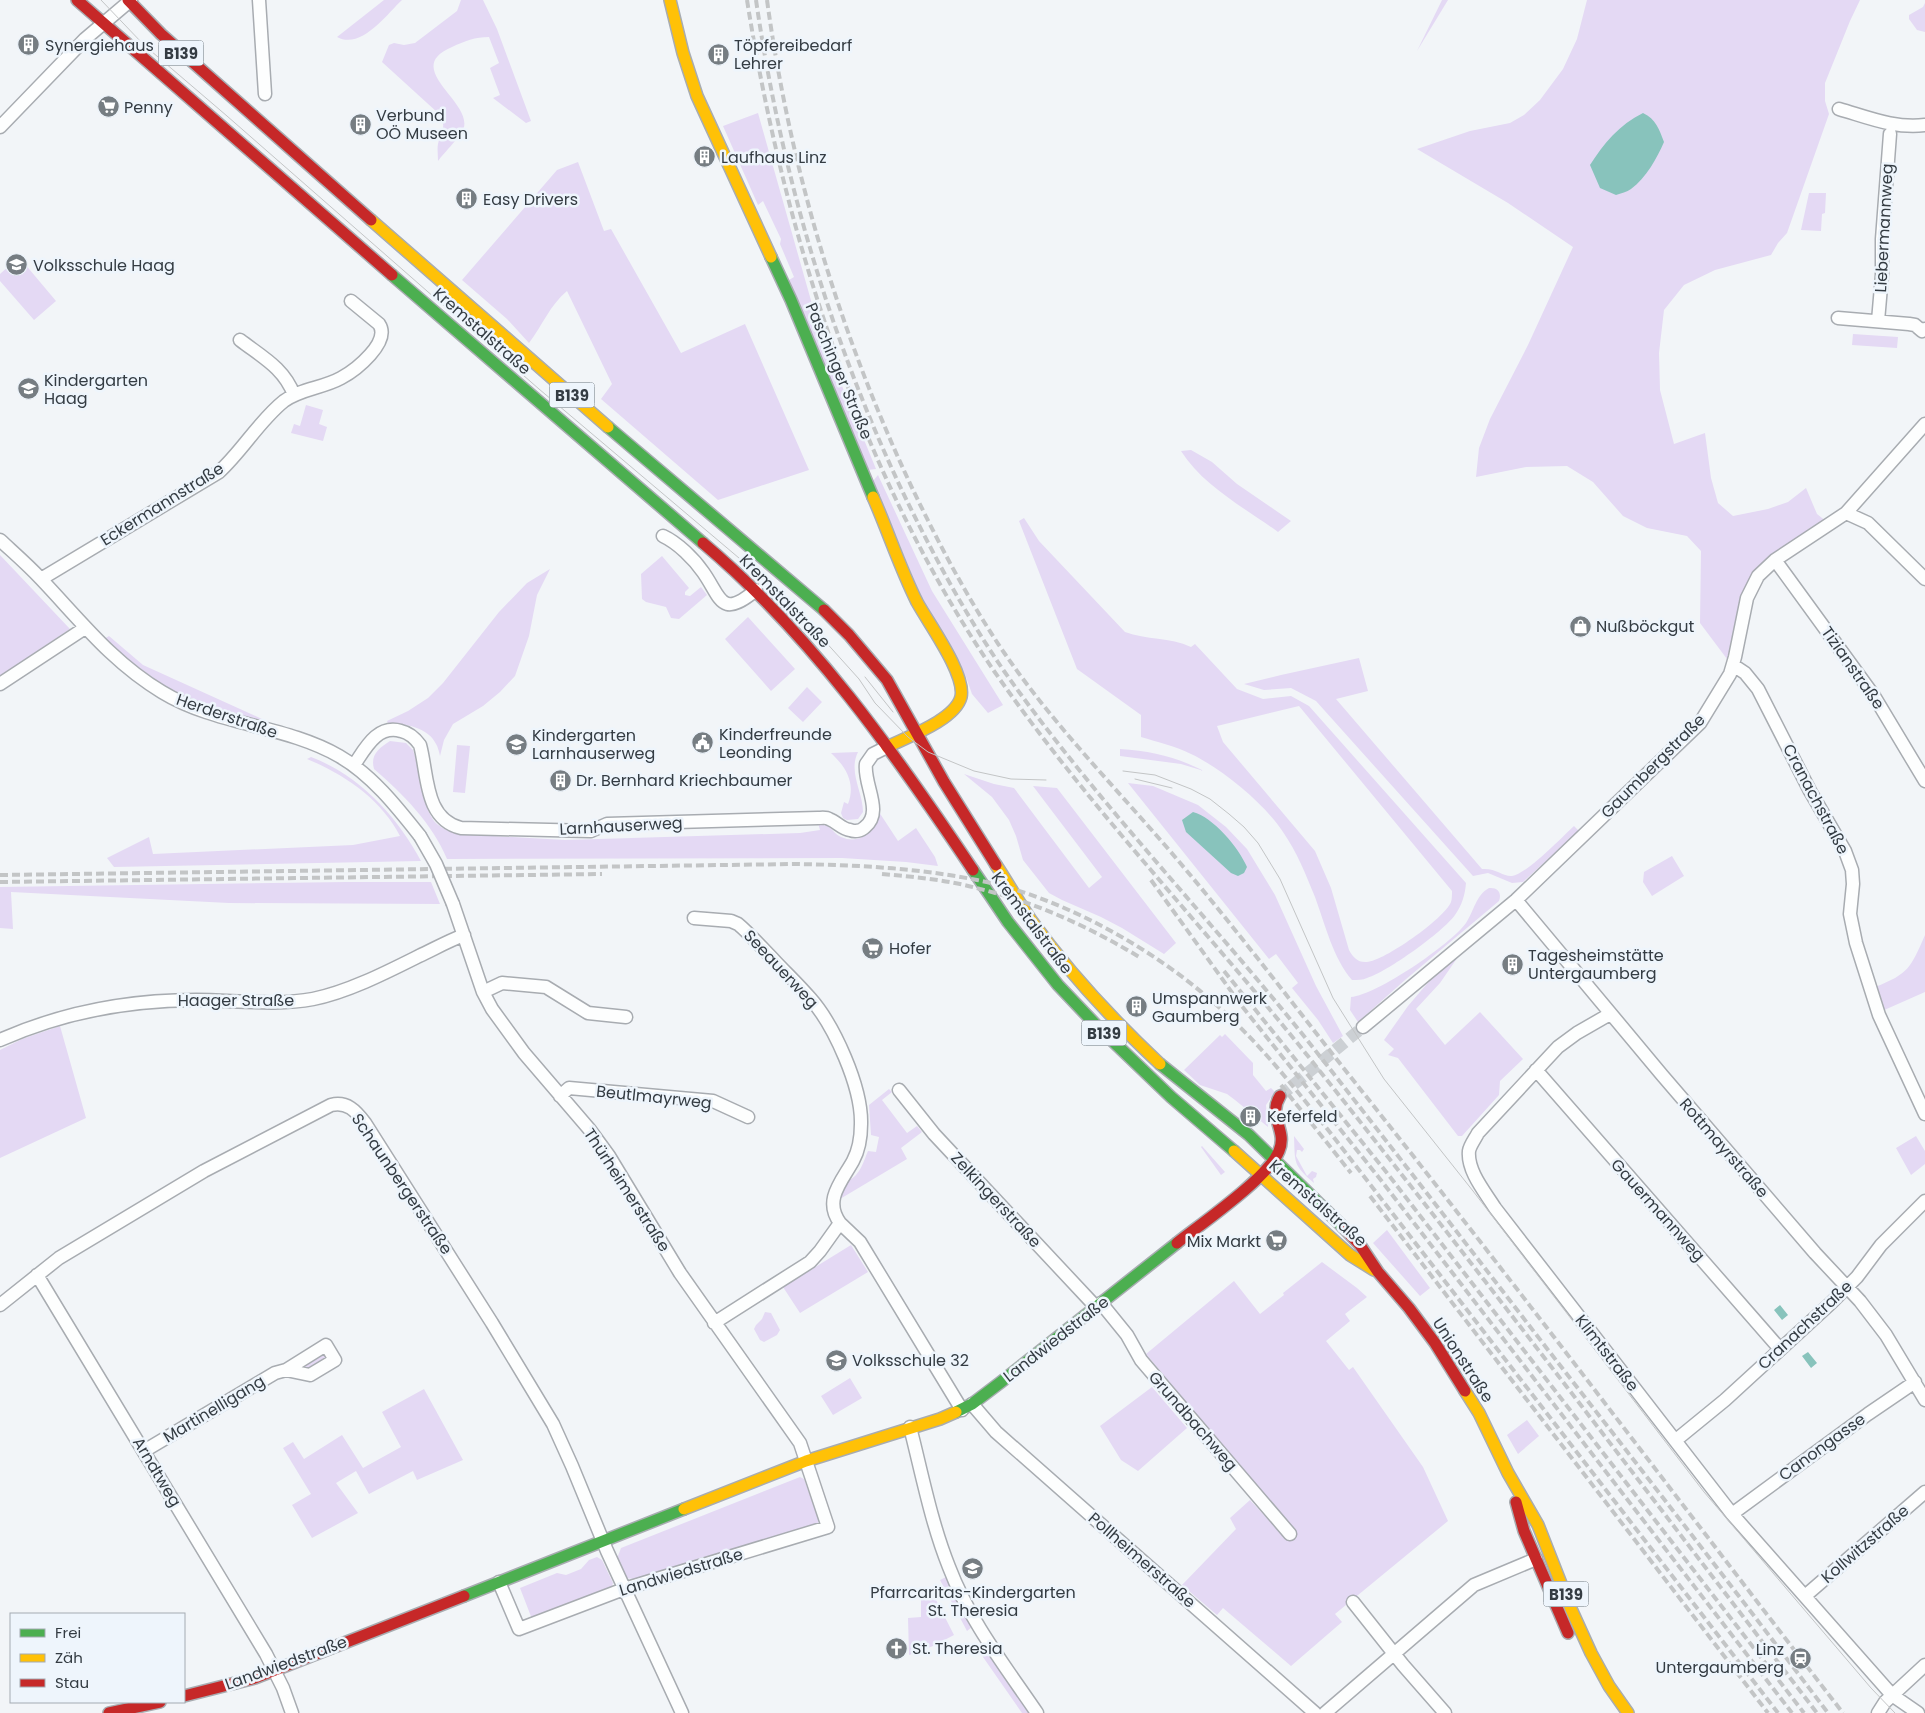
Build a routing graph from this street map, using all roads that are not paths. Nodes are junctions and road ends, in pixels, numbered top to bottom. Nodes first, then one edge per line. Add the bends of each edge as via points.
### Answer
1 (78, 0) edge
2 (129, 0) edge
3 (259, 0) edge
4 (670, 0) edge
5 (104, 23) junction
6 (265, 94) dead end
7 (1839, 109) dead end
8 (1925, 125) edge
9 (0, 127) edge
10 (1890, 134) dead end
11 (351, 301) dead end
12 (1838, 318) dead end
13 (1878, 321) junction
14 (1925, 329) edge
15 (240, 340) dead end
16 (294, 395) junction
17 (1925, 424) edge
18 (1846, 513) junction
19 (663, 536) dead end
20 (0, 540) edge
21 (1775, 560) junction
22 (1925, 578) edge
23 (40, 579) junction
24 (756, 590) junction
25 (85, 628) junction
26 (1733, 665) junction
27 (0, 684) edge
28 (918, 732) junction
29 (887, 747) junction
30 (354, 766) junction
31 (1925, 781) edge
32 (420, 836) joint
33 (1516, 900) junction
34 (694, 918) dead end
35 (464, 935) junction
36 (483, 992) junction
37 (1610, 1014) junction
38 (626, 1017) dead end
39 (1363, 1027) tunnel mouth
40 (0, 1040) edge
41 (1536, 1070) junction
42 (899, 1090) dead end
43 (560, 1096) junction
44 (1280, 1096) tunnel mouth
45 (1925, 1114) edge
46 (748, 1116) dead end
47 (1274, 1160) junction
48 (1260, 1174) junction
49 (1925, 1201) edge
50 (840, 1223) junction
51 (1378, 1272) junction
52 (37, 1275) junction
53 (1847, 1288) junction
54 (0, 1305) edge
55 (1099, 1305) junction
56 (714, 1323) junction
57 (1780, 1349) junction
58 (286, 1370) dead end
59 (1919, 1382) edge
60 (1925, 1400) edge
61 (967, 1407) junction
62 (910, 1428) junction
63 (1676, 1440) junction
64 (144, 1451) junction
65 (806, 1461) junction
66 (1508, 1473) junction
67 (1925, 1492) edge
68 (1732, 1514) junction
69 (1290, 1534) dead end
70 (602, 1541) junction
71 (1536, 1559) junction
72 (499, 1582) junction
73 (624, 1589) junction
74 (1805, 1596) junction
75 (1353, 1602) dead end
76 (1573, 1644) dead end
77 (1394, 1654) junction
78 (1925, 1665) edge
79 (274, 1670) junction
80 (1892, 1695) junction
81 (185, 1696) edge
82 (157, 1703) edge
83 (135, 1710) edge
84 (110, 1713) edge
85 (292, 1713) edge
86 (682, 1713) edge
87 (1037, 1713) edge
88 (1315, 1713) edge
89 (1325, 1713) edge
90 (1445, 1713) edge
91 (1628, 1713) edge
92 (1878, 1713) edge
93 (1918, 1713) edge

1 - 5 main road, Kremstalstraße / B139
2 - 5 street
2 - 28 main road, Kremstalstraße / B139 via 161,34 326,181 821,608 874,663
3 - 6 street
4 - 28 main road, Paschinger Straße via 697,96 788,291 917,601 959,679 961,697 953,712
5 - 9 street
5 - 24 main road, Kremstalstraße / B139
7 - 8 street via 1895,125
10 - 13 street, Liebermannweg
11 - 16 street, Eckermannstraße via 381,325 380,343 340,378
12 - 13 street
13 - 14 street
15 - 16 street via 277,367 286,377
16 - 23 street, Eckermannstraße via 278,406 219,472
17 - 18 street, Gaumbergstraße
18 - 21 street, Gaumbergstraße
18 - 22 street via 1868,524
19 - 24 street via 696,562 721,601 737,603
20 - 23 street, Herderstraße
21 - 26 street, Gaumbergstraße via 1758,576 1747,598
21 - 31 street, Tizianstraße via 1874,696
23 - 25 street, Herderstraße
24 - 29 main road, Kremstalstraße / B139 via 840,683
25 - 27 street
25 - 30 street, Herderstraße via 134,672 174,699 320,747
26 - 33 street, Gaumbergstraße via 1726,683 1700,723
26 - 45 street, Cranachstraße via 1745,673 1758,690 1845,851 1852,870 1850,914 1856,943 1879,1015
28 - 29 main road, Larnhauserweg
28 - 47 main road, Kremstalstraße / B139 via 955,800 1032,920 1078,980 1140,1046 1249,1135
29 - 30 street, Larnhauserweg via 873,754 866,764 873,814 867,826 856,831 829,818 607,824 592,831 461,828 446,822 435,809 420,745 409,734 393,729 379,734 371,740
29 - 48 main road, Kremstalstraße / B139 via 917,786 981,885 1058,985 1158,1085
30 - 32 street, Herderstraße
32 - 35 street, Thürheimerstraße, bridge via 436,864
33 - 37 street, Rottmayrstraße
33 - 39 street, Gaumbergstraße
34 - 50 street, Seeauerweg via 731,922 743,928 810,998 835,1037 855,1086 861,1115 857,1152 833,1198
35 - 36 street, Thürheimerstraße
35 - 40 street, Haager Straße via 382,973 315,998 286,1001 177,1000 121,1005 52,1020
36 - 38 street via 502,983 546,987 588,1013
36 - 43 street, Thürheimerstraße via 503,1025
37 - 41 street, Klimtstraße via 1564,1042
37 - 53 street, Rottmayrstraße
41 - 57 street, Gauermannweg
41 - 63 street, Klimtstraße via 1478,1133 1469,1149 1476,1177 1495,1208
42 - 55 street, Zelkingerstraße via 934,1134
43 - 46 street, Beutlmayrweg via 569,1088 713,1102
43 - 56 street, Thürheimerstraße via 610,1156 666,1252
44 - 47 main road via 1274,1115 1282,1144
47 - 48 main road, Landwiedstraße
47 - 51 main road, Kremstalstraße / B139 via 1360,1245
48 - 51 main road, Kremstalstraße / B139 via 1350,1255
48 - 55 main road, Landwiedstraße via 1241,1193
49 - 53 street, Cranachstraße via 1881,1246
50 - 56 street via 810,1262
50 - 61 street via 860,1242
51 - 66 main road, Unionstraße / B139 via 1435,1343 1479,1413
52 - 54 street, Schaunbergerstraße
52 - 64 street, Arndtweg
52 - 70 street, Schaunbergerstraße via 59,1258 204,1171 331,1105 348,1106 365,1122 536,1394 564,1448
53 - 57 street, Cranachstraße
53 - 59 street, Rottmayrstraße via 1872,1315
55 - 61 main road, Landwiedstraße
55 - 69 street, Grundbachweg via 1127,1335 1141,1360
56 - 65 street, Thürheimerstraße via 800,1443
57 - 63 street, Cranachstraße
58 - 64 street, Martinelligang via 275,1373
59 - 60 street, Rottmayrstraße
59 - 68 street, Canongasse via 1868,1414
61 - 62 main road, Landwiedstraße
61 - 88 street, Pollheimerstraße
62 - 65 main road, Landwiedstraße
62 - 87 street via 929,1506 949,1568 982,1632
63 - 68 street, Klimtstraße
64 - 79 street, Arndtweg
65 - 70 main road, Landwiedstraße
65 - 73 street, Landwiedstraße via 828,1527
66 - 71 main road, Unionstraße / B139 via 1524,1531
66 - 91 main road, Unionstraße / B139 via 1538,1524 1591,1653
67 - 74 street, Kollwitzstraße
68 - 74 street, Klimtstraße
70 - 72 main road, Landwiedstraße
70 - 73 street, Schaunbergerstraße
71 - 76 main road, Unionstraße / B139
71 - 77 street via 1474,1585
72 - 73 street, Landwiedstraße via 519,1629
72 - 79 main road, Landwiedstraße
73 - 86 street, Schaunbergerstraße
74 - 80 street, Klimtstraße
75 - 77 street
77 - 89 street
77 - 90 street
78 - 80 street
79 - 81 main road, Landwiedstraße
79 - 85 street, Arndtweg
80 - 92 street
80 - 93 street, Klimtstraße
82 - 83 main road
83 - 84 main road

